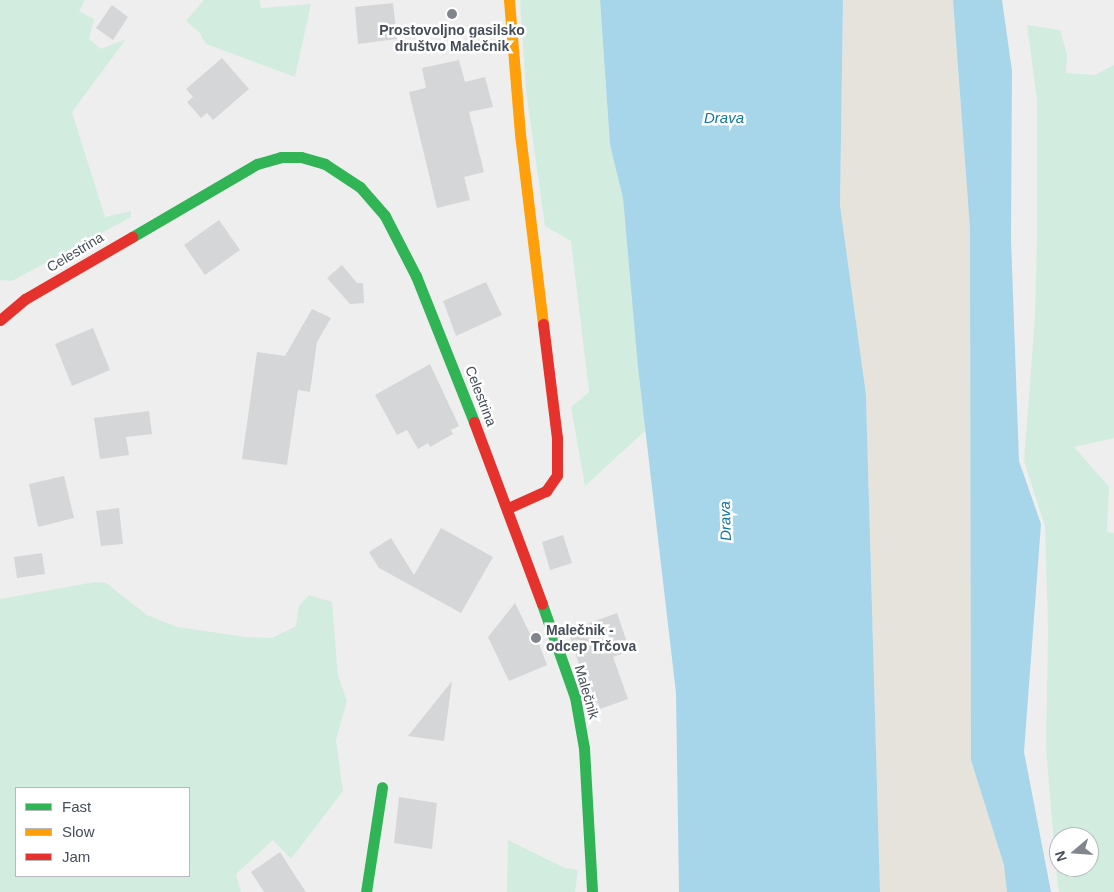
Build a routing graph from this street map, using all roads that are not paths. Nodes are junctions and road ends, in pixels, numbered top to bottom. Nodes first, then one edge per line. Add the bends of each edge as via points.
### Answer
1 (509, 0) edge
2 (0, 320) edge
3 (508, 508) junction
4 (382, 787) dead end
5 (366, 892) edge
6 (592, 892) edge

1 - 3 street via 520,134 557,438 557,475 546,491
2 - 3 street, Celestrina via 25,299 257,164 281,157 301,157 325,164 360,187 385,216 402,245 461,384
3 - 6 street, Malečnik via 581,723
4 - 5 street

